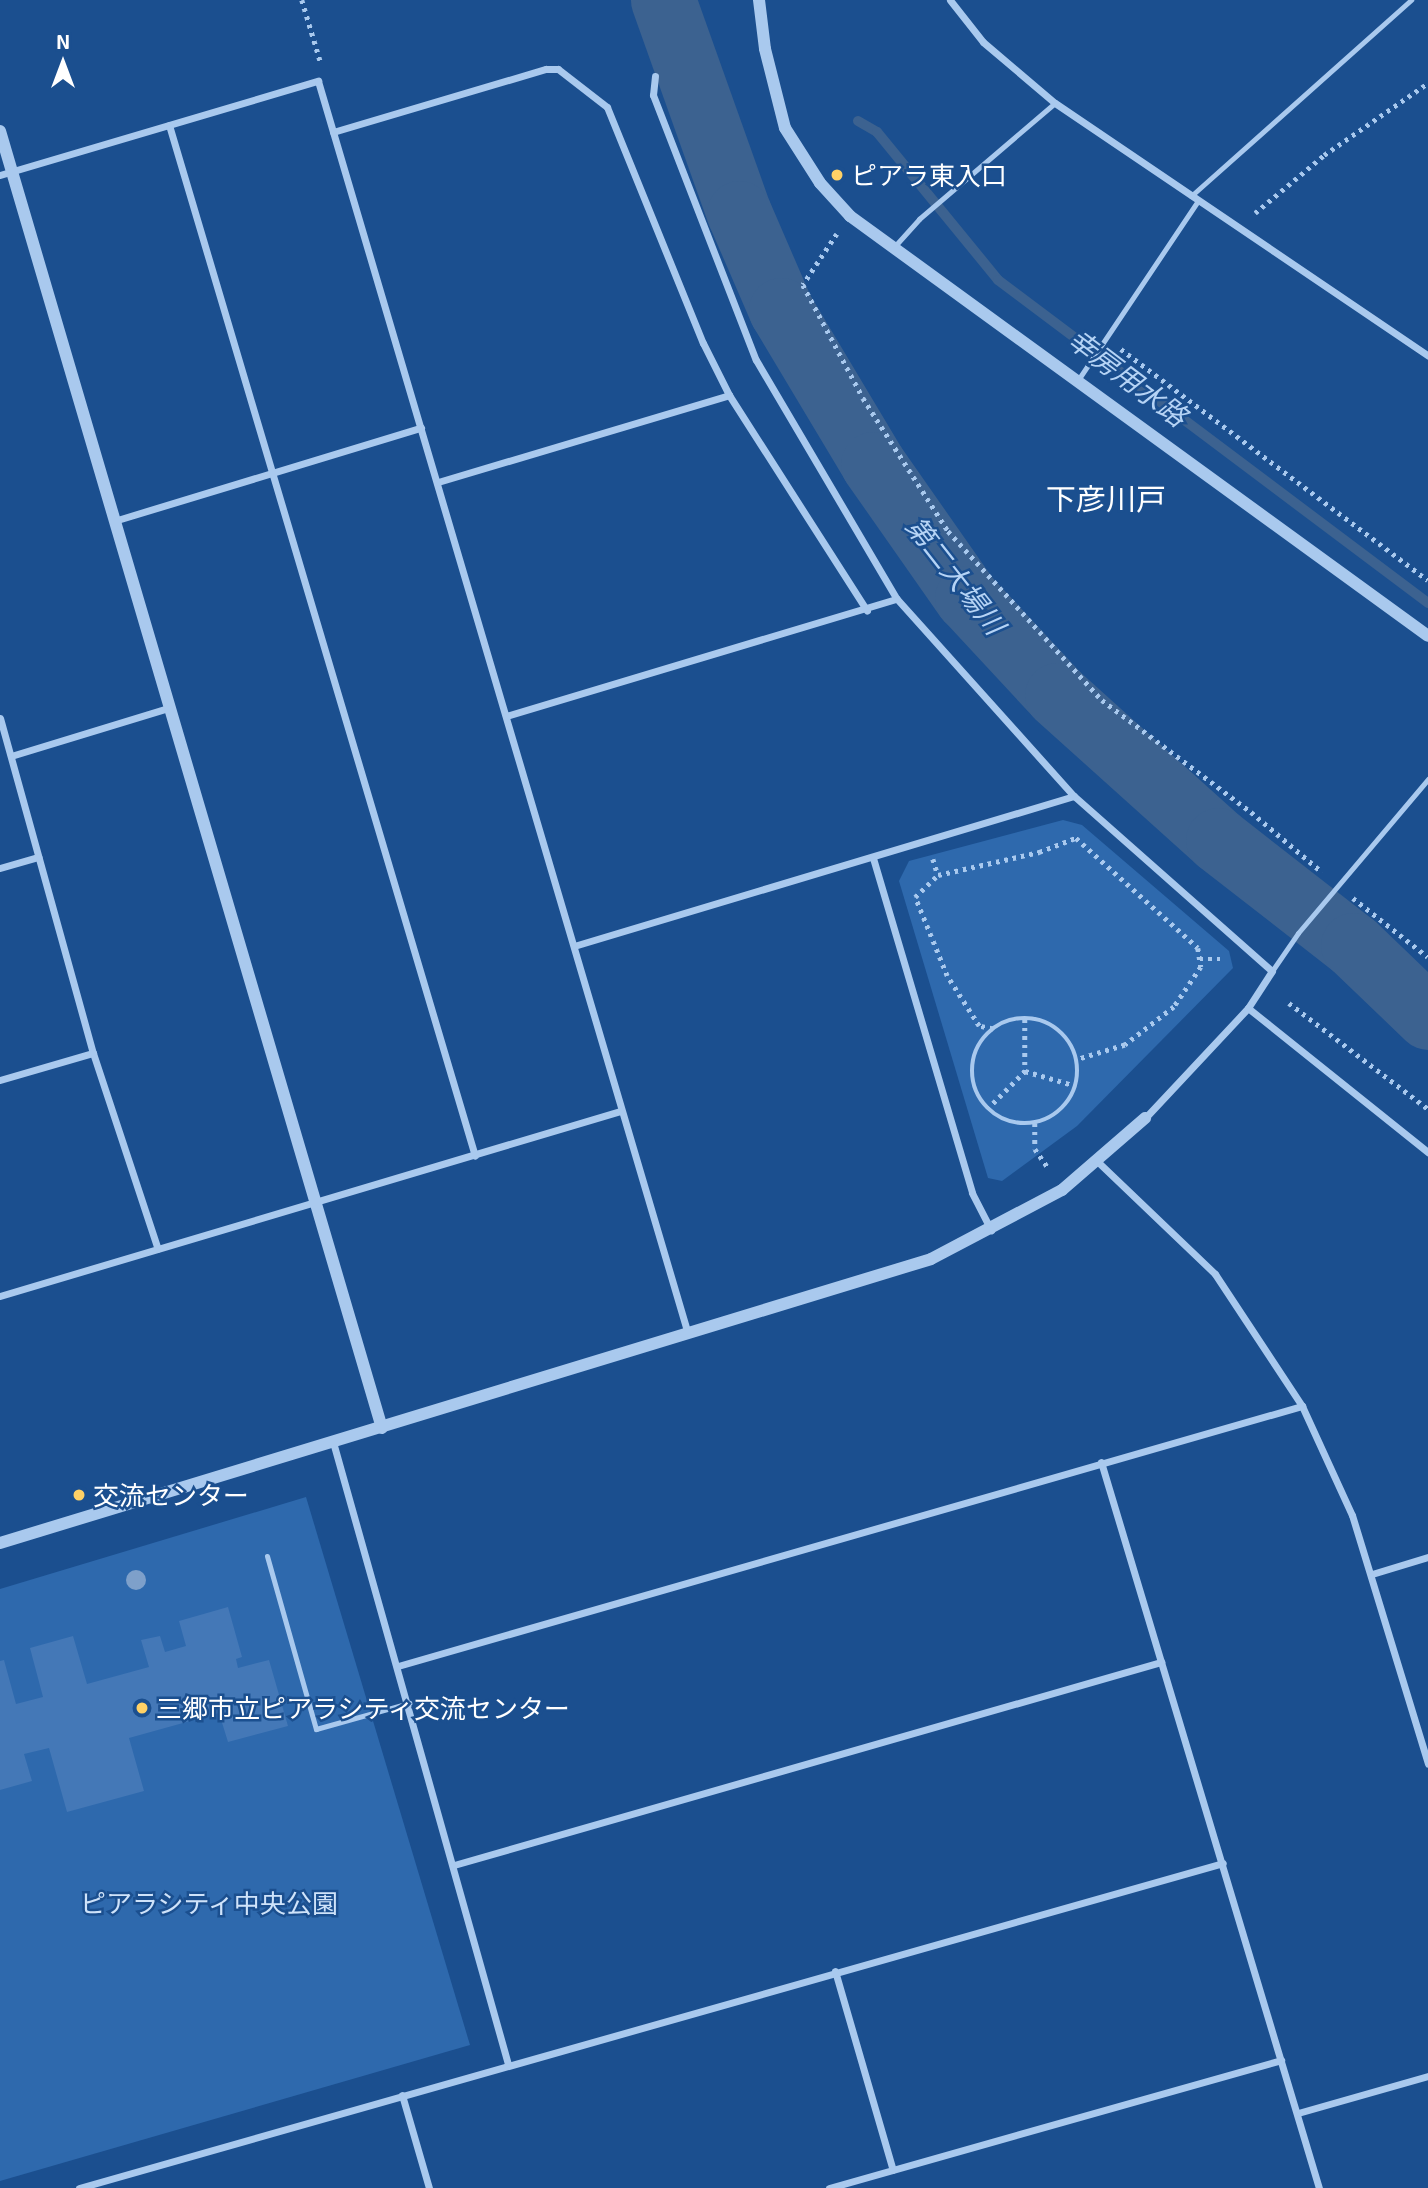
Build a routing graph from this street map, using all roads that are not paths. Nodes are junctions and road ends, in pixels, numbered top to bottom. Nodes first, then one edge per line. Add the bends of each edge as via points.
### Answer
1 (759, 0) edge
2 (950, 0) edge
3 (1411, 0) edge
4 (655, 76) dead end
5 (1055, 103) junction
6 (169, 125) junction
7 (0, 131) edge
8 (333, 132) junction
9 (6, 174) edge
10 (1191, 196) junction
11 (1198, 201) junction
12 (894, 247) junction
13 (1428, 356) edge
14 (1078, 380) junction
15 (729, 395) junction
16 (421, 428) junction
17 (272, 474) junction
18 (438, 482) junction
19 (114, 521) junction
20 (897, 599) junction
21 (867, 611) junction
22 (1428, 636) edge
23 (168, 708) junction
24 (506, 716) junction
25 (0, 718) edge
26 (11, 756) junction
27 (1428, 779) edge
28 (1073, 796) junction
29 (38, 857) junction
30 (873, 858) junction
31 (0, 868) edge
32 (574, 946) junction
33 (1272, 971) junction
34 (1248, 1008) junction
35 (93, 1052) junction
36 (0, 1080) edge
37 (620, 1111) junction
38 (1145, 1118) joint
39 (1428, 1152) edge
40 (475, 1156) junction
41 (1098, 1162) junction
42 (315, 1203) junction
43 (991, 1230) junction
44 (158, 1249) junction
45 (0, 1296) edge
46 (688, 1336) junction
47 (1302, 1406) junction
48 (382, 1428) junction
49 (333, 1443) junction
50 (1101, 1462) junction
51 (0, 1543) edge
52 (267, 1556) dead end
53 (1428, 1557) edge
54 (1372, 1574) junction
55 (1161, 1662) junction
56 (398, 1665) junction
57 (409, 1703) junction
58 (1428, 1764) edge
59 (1223, 1863) junction
60 (454, 1865) junction
61 (835, 1971) junction
62 (1281, 2060) junction
63 (508, 2064) junction
64 (1428, 2076) edge
65 (402, 2095) junction
66 (1298, 2113) junction
67 (893, 2170) junction
68 (79, 2188) edge
69 (429, 2188) edge
70 (829, 2188) edge
71 (1320, 2188) edge

1 - 12 street via 765,49 785,128 820,183 850,216
2 - 5 street via 983,42
3 - 10 lane
4 - 20 street via 653,95 756,360
5 - 10 street
5 - 12 lane via 919,219
6 - 8 street via 318,81
6 - 9 street
6 - 17 street
7 - 9 street
8 - 15 street via 558,69 607,107 703,344
8 - 16 street
9 - 19 street
10 - 11 street
11 - 13 street
11 - 14 lane
12 - 14 street
14 - 22 street
15 - 18 street
15 - 21 street
16 - 17 street
16 - 18 street
17 - 19 street
17 - 40 street
18 - 24 street
19 - 23 street
20 - 21 street
20 - 28 street
21 - 24 street
23 - 26 street
23 - 42 street
24 - 32 street
25 - 26 street
26 - 29 street
27 - 33 lane via 1298,933
28 - 30 street
28 - 33 street
29 - 31 street
29 - 35 street
30 - 32 street
30 - 43 street via 972,1193
32 - 37 street
33 - 34 street
34 - 38 street
34 - 39 street
35 - 36 street
35 - 44 street
37 - 40 street
37 - 46 street
38 - 41 street
40 - 42 street
41 - 43 street via 1062,1190
41 - 47 street via 1215,1274
42 - 44 street
42 - 48 street
43 - 46 street via 931,1259 861,1284
44 - 45 street
46 - 48 street
47 - 50 street
47 - 54 street via 1352,1515
48 - 49 street
49 - 51 street
49 - 56 street
50 - 55 street
50 - 56 street
52 - 57 lane via 316,1729
53 - 54 street
54 - 58 street
55 - 59 street
55 - 60 street
56 - 57 street
57 - 60 street
59 - 61 street
59 - 62 street
60 - 63 street
61 - 63 street
61 - 67 street
62 - 66 street
62 - 67 street
63 - 65 street
64 - 66 street
65 - 68 street
65 - 69 street
66 - 71 street
67 - 70 street

